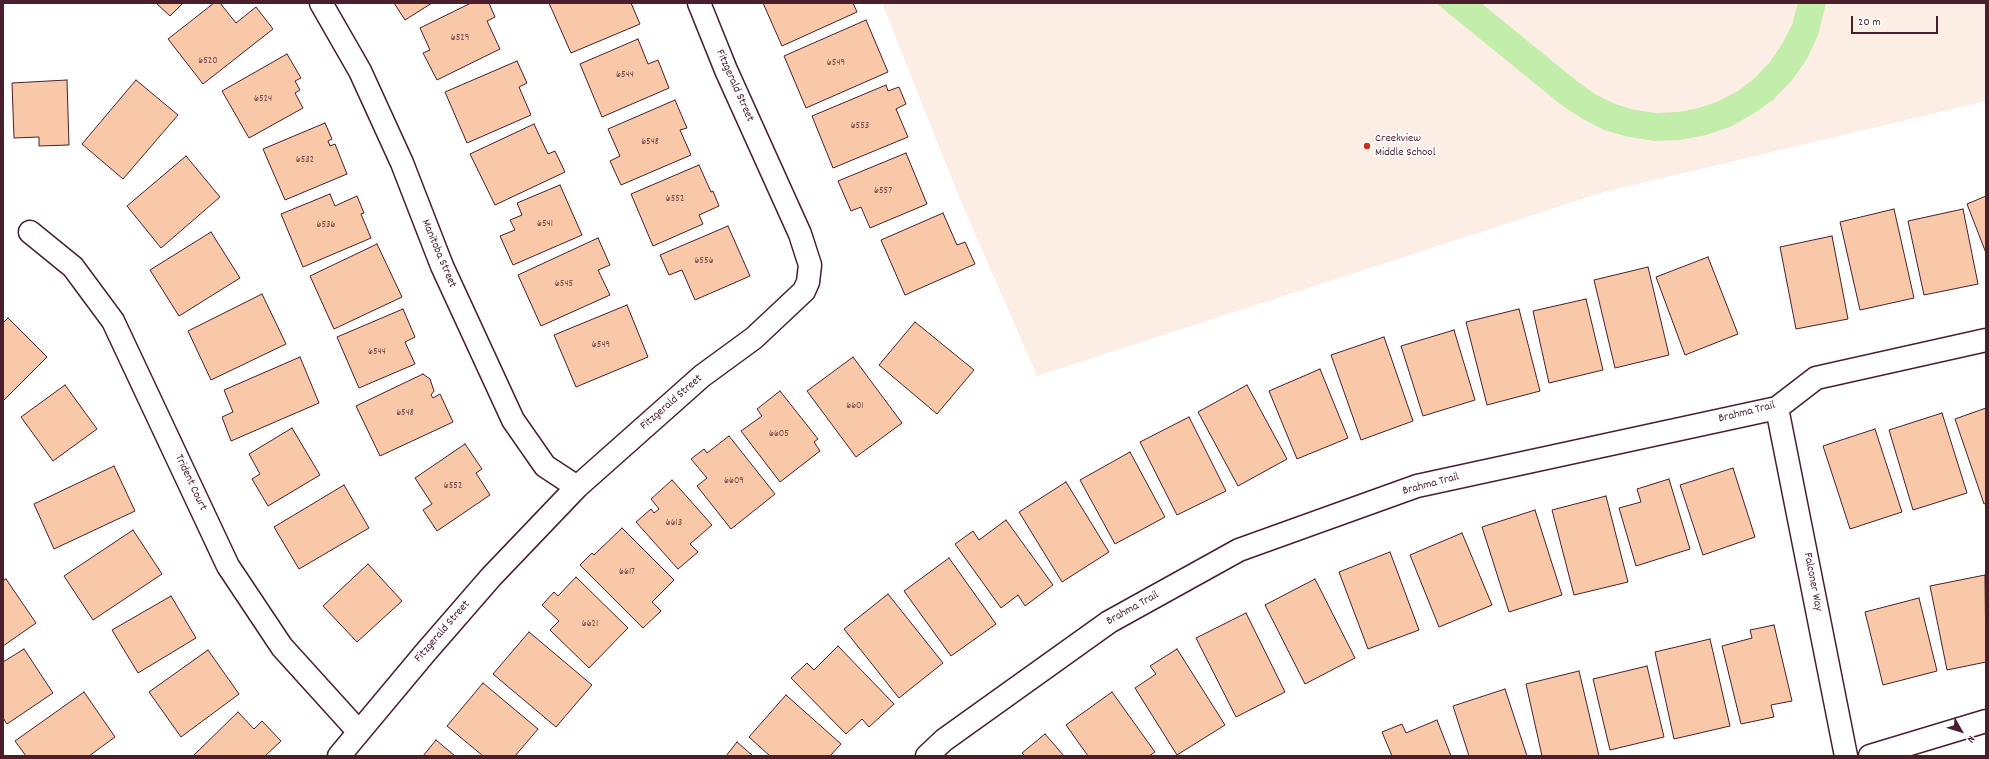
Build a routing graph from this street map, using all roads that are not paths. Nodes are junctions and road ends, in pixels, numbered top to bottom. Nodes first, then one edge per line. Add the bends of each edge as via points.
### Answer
1 (322, 3) edge
2 (699, 3) edge
3 (30, 232) dead end
4 (1986, 340) edge
5 (1777, 408) junction
6 (577, 487) junction
7 (1986, 721) edge
8 (359, 732) junction
9 (339, 756) edge
10 (927, 756) edge
11 (1846, 756) edge
12 (1870, 756) edge

1 - 6 street, Manitoba Street via 363,78 402,164 442,266 513,420 545,466
2 - 6 street, Fitzgerald Street via 726,70 800,234 810,265 808,282 804,291 754,338 702,376
3 - 8 street, Trident Court via 73,267 113,321 228,566 282,647
4 - 5 street, Brahma Trail via 1816,378
5 - 10 street, Brahma Trail via 1417,486 1239,550 1109,622 944,740
5 - 11 street, Falconer Way
6 - 8 street, Fitzgerald Street via 486,582
7 - 12 street
8 - 9 street, Fitzgerald Street

